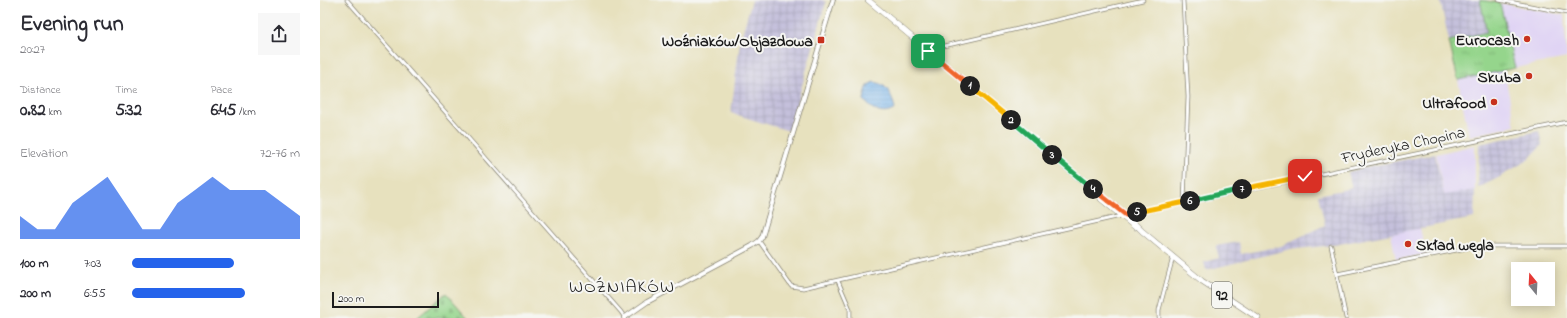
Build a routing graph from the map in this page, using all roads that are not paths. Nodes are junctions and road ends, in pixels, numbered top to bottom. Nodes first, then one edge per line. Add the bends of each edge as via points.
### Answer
1 (347, 0) edge
2 (833, 0) edge
3 (868, 0) edge
4 (1143, 0) edge
5 (1183, 0) edge
6 (1499, 0) edge
7 (1567, 13) edge
8 (928, 51) junction
9 (1567, 122) edge
10 (1184, 202) junction
11 (1123, 215) junction
12 (759, 241) junction
13 (1331, 246) dead end
14 (1567, 246) edge
15 (1173, 257) junction
16 (1337, 274) junction
17 (838, 280) junction
18 (624, 318) edge
19 (850, 318) edge
20 (1159, 318) edge
21 (1258, 318) edge
22 (1346, 318) edge

1 - 18 street
2 - 12 street
3 - 8 main road, 92
4 - 8 street
5 - 10 street via 1188,97
6 - 7 street
8 - 11 main road, 92
9 - 10 street, Fryderyka Chopina
10 - 11 street, Fryderyka Chopina
11 - 15 main road, 92
11 - 17 street, Fryderyka Chopina
12 - 17 street, Fryderyka Chopina via 791,286 803,288
12 - 18 street via 647,302
13 - 16 street
14 - 16 street via 1477,246
15 - 20 street via 1158,310
15 - 21 main road, 92 via 1218,293
16 - 22 street
17 - 19 street via 850,309

